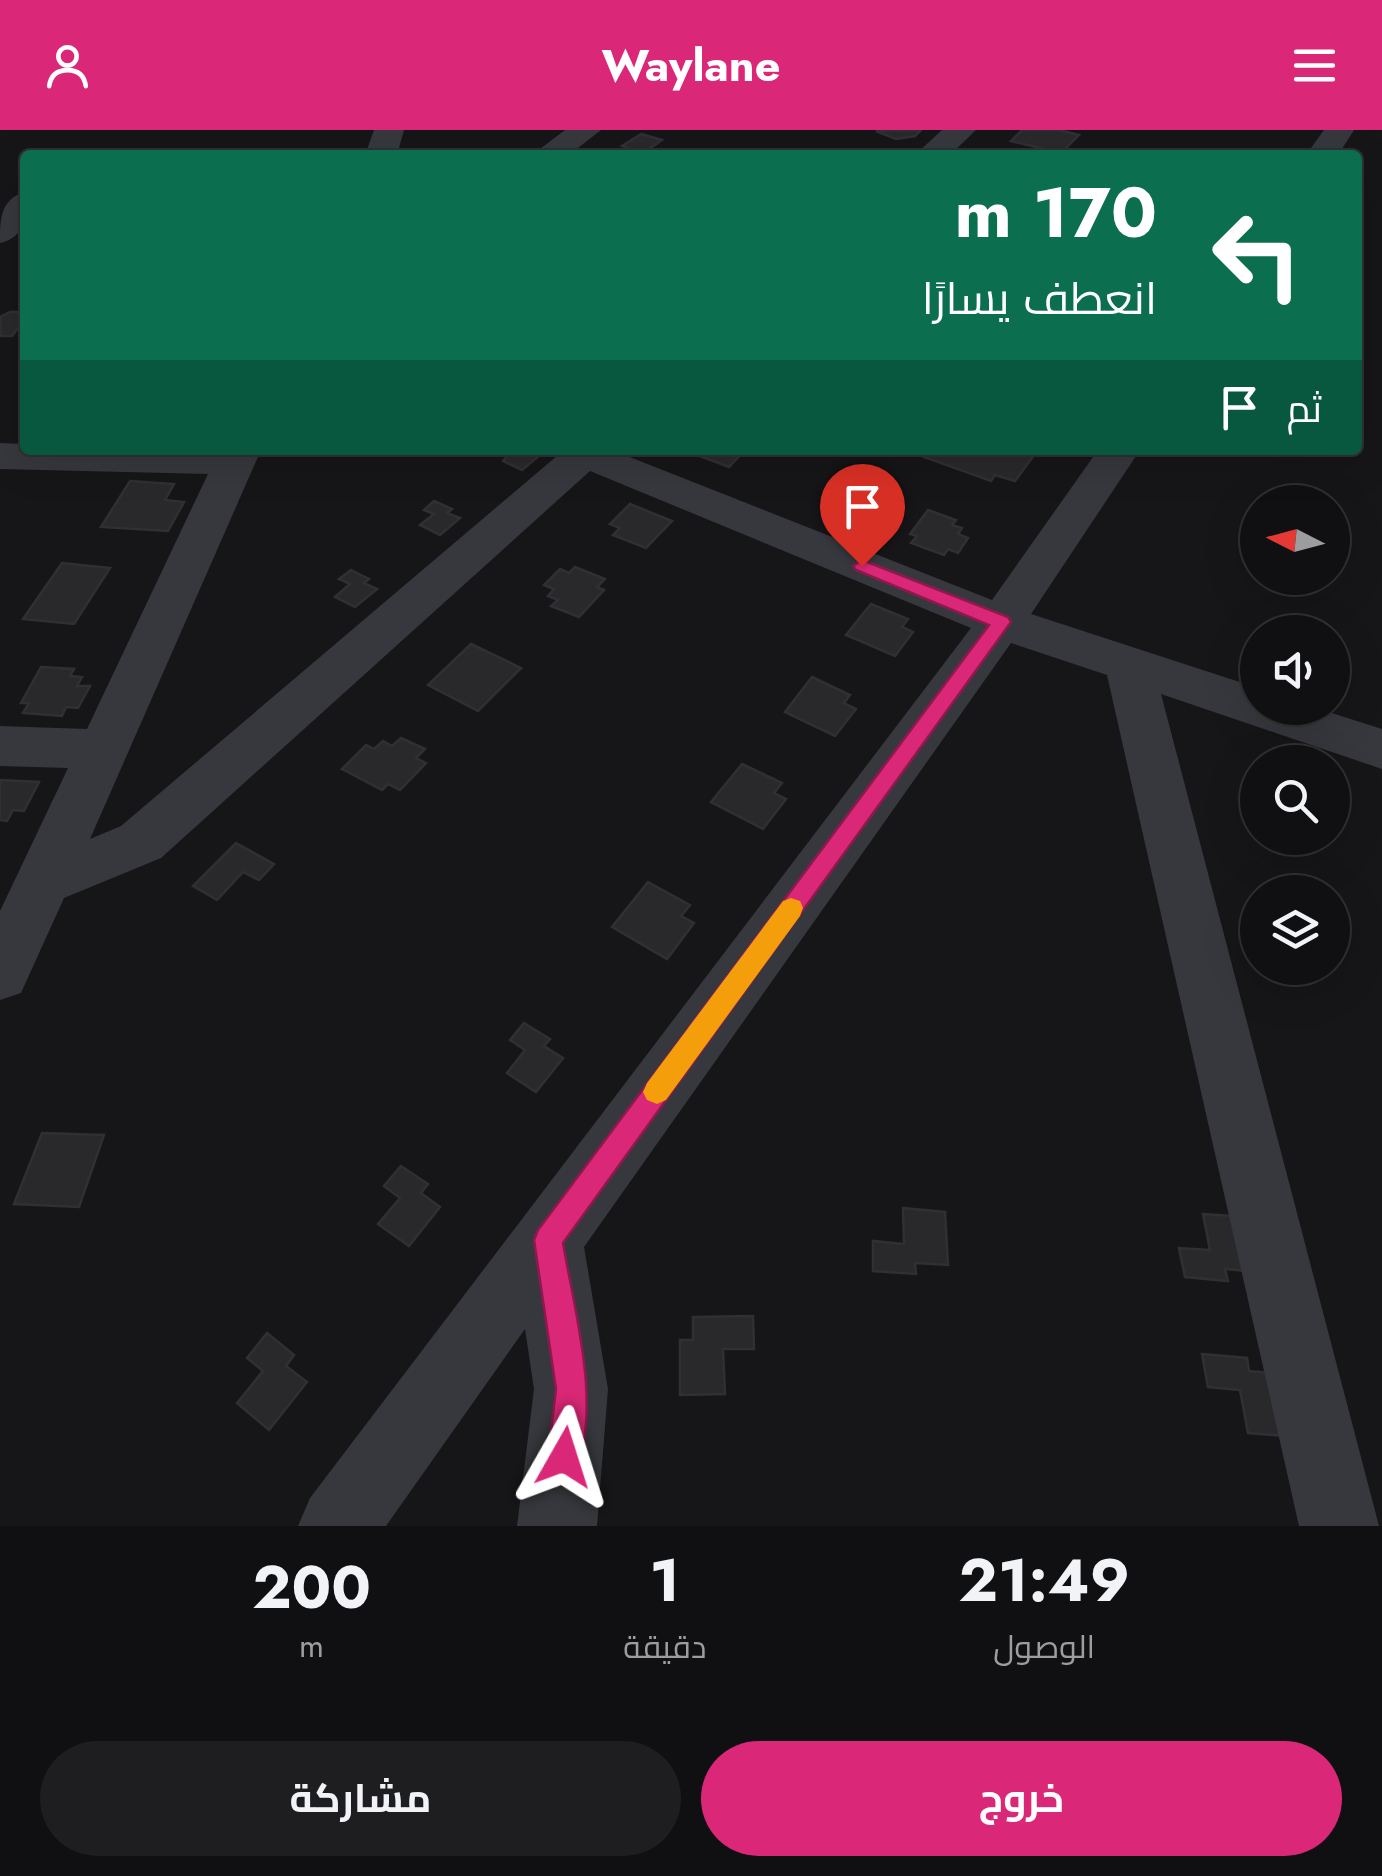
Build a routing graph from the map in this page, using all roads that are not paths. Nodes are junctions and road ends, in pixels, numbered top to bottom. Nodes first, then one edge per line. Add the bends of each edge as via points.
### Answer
1 (586, 130) edge
2 (960, 130) edge
3 (556, 150) edge
4 (938, 150) edge
5 (20, 208) edge
6 (0, 233) edge
7 (578, 455) edge
8 (593, 455) edge
9 (1116, 455) edge
10 (0, 456) edge
11 (238, 456) edge
12 (1001, 622) junction
13 (1129, 665) junction
14 (0, 746) edge
15 (103, 749) junction
16 (1382, 749) edge
17 (42, 882) junction
18 (0, 974) edge
19 (548, 1240) junction
20 (338, 1526) edge
21 (557, 1526) edge
22 (1339, 1526) edge

1 - 3 street
2 - 4 street
5 - 6 street
7 - 17 street via 142,842
8 - 12 street
9 - 12 street
10 - 11 street
11 - 15 street
12 - 13 street
12 - 19 street
13 - 16 street
13 - 22 street
14 - 15 street
15 - 17 street
17 - 18 street
19 - 20 street
19 - 21 street via 571,1389

